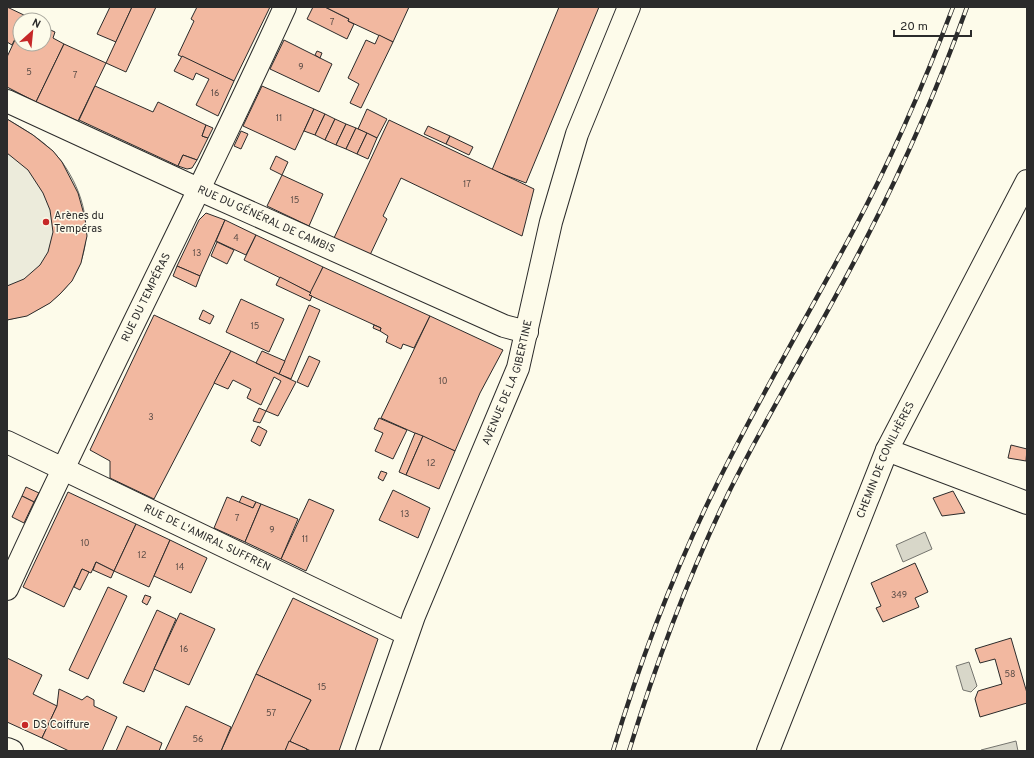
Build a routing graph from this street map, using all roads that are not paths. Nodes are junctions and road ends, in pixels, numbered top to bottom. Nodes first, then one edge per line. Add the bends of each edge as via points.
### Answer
1 (285, 7) edge
2 (629, 7) edge
3 (7, 101) edge
4 (1027, 181) edge
5 (198, 189) junction
6 (527, 332) junction
7 (7, 442) edge
8 (887, 450) junction
9 (61, 469) junction
10 (1027, 503) edge
11 (7, 589) edge
12 (407, 634) junction
13 (7, 749) edge
14 (12, 751) edge
15 (367, 751) edge
16 (768, 751) edge

1 - 5 street, RUE DU TEMPÉRAS
2 - 6 street, AVENUE DE LA GIBERTINE via 578,134 551,222
3 - 5 street, RUE DU GÉNÉRAL DE CAMBIS
4 - 8 street, CHEMIN DE CONILHÈRES
5 - 6 street, RUE DU GÉNÉRAL DE CAMBIS via 504,326
5 - 9 street, RUE DU TEMPÉRAS
6 - 12 street, AVENUE DE LA GIBERTINE via 518,368
7 - 9 street, RUE DE L'AMIRAL SUFFREN
8 - 10 street
8 - 16 street, CHEMIN DE CONILHÈRES
9 - 11 street, RUE DU TEMPÉRAS
9 - 12 street, RUE DE L'AMIRAL SUFFREN
12 - 15 street, AVENUE DE LA GIBERTINE
13 - 14 street

